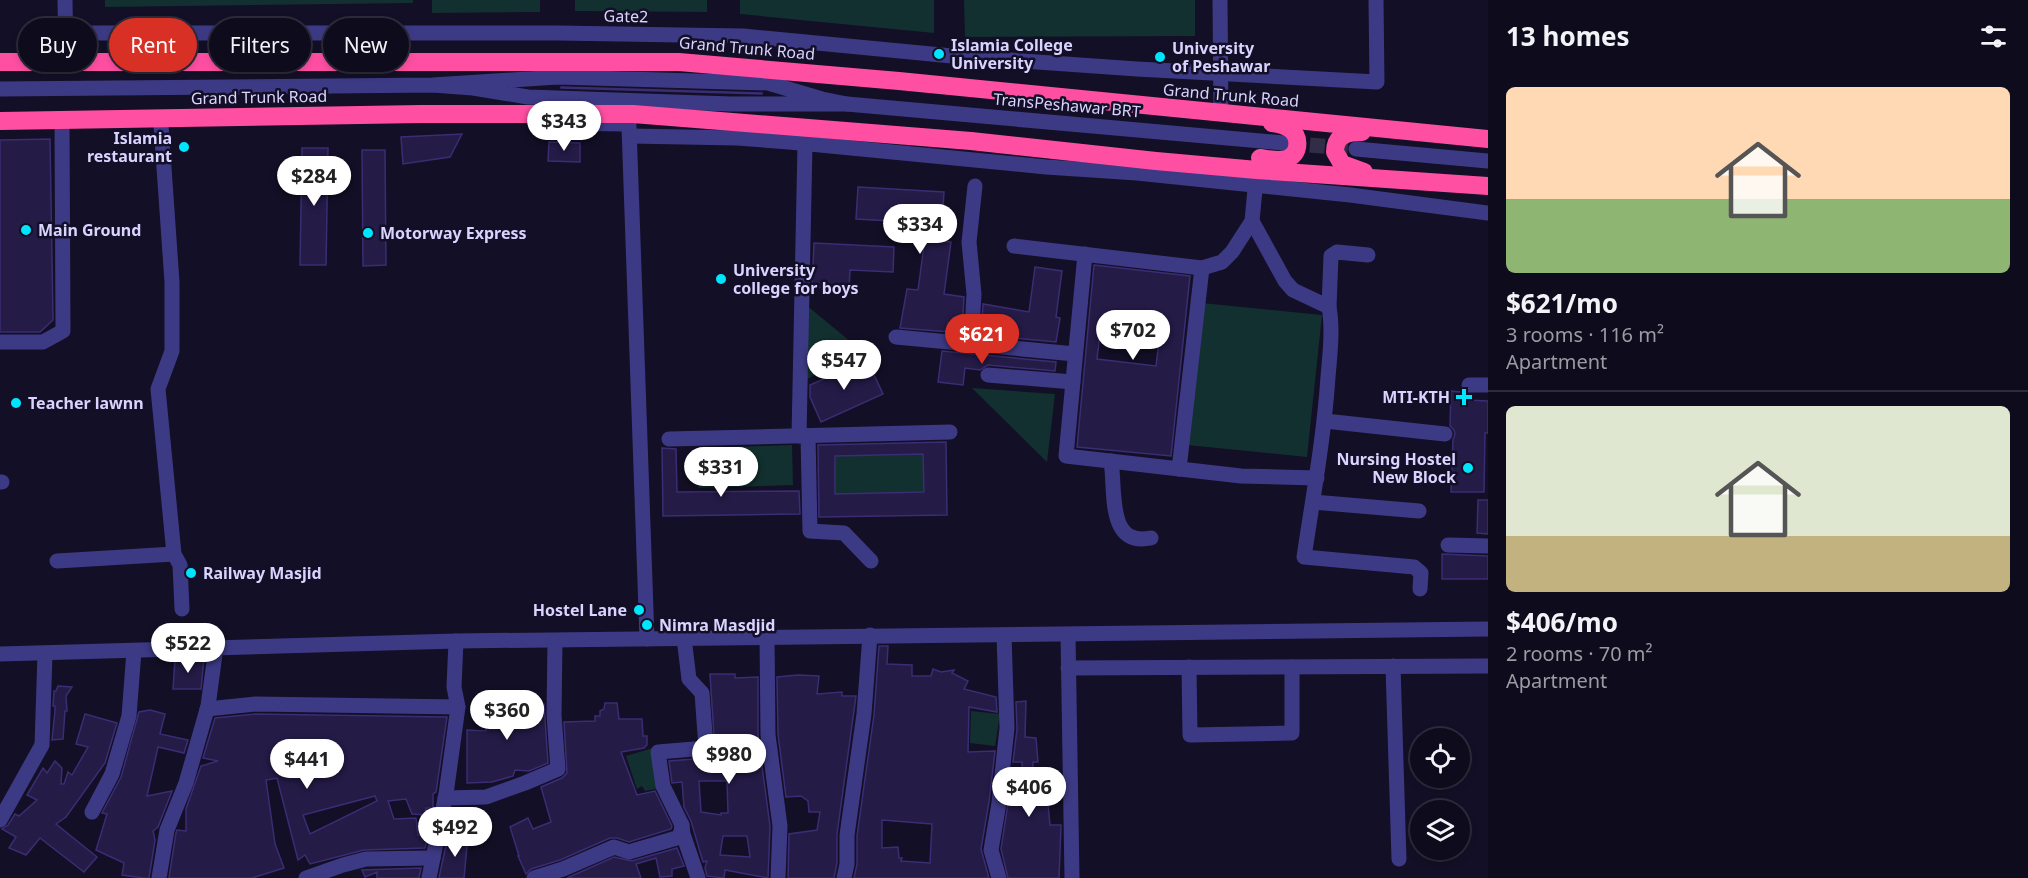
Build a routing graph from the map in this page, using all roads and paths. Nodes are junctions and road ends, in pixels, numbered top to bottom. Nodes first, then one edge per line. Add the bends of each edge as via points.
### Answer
1 (65, 0) edge
2 (1220, 0) edge
3 (1376, 0) edge
4 (66, 18) edge
5 (97, 33) edge
6 (0, 62) edge
7 (18, 62) edge
8 (97, 62) edge
9 (1222, 74) junction
10 (433, 85) junction
11 (0, 89) edge
12 (847, 104) junction
13 (1224, 114) junction
14 (0, 121) edge
15 (62, 123) junction
16 (161, 125) junction
17 (629, 125) junction
18 (0, 126) edge
19 (1397, 129) junction
20 (1488, 139) edge
21 (1284, 143) tunnel mouth
22 (805, 144) junction
23 (1356, 150) tunnel mouth
24 (1156, 161) junction
25 (1488, 161) edge
26 (1256, 178) junction
27 (1425, 182) junction
28 (975, 186) dead end
29 (1488, 186) edge
30 (1488, 213) edge
31 (1252, 221) junction
32 (1014, 246) dead end
33 (1085, 254) junction
34 (1368, 255) dead end
35 (1202, 268) junction
36 (1329, 307) junction
37 (896, 337) dead end
38 (0, 342) edge
39 (971, 345) junction
40 (1075, 354) junction
41 (988, 375) dead end
42 (1073, 382) junction
43 (1469, 385) dead end
44 (1488, 385) edge
45 (1325, 421) junction
46 (950, 432) dead end
47 (1445, 434) dead end
48 (804, 436) junction
49 (669, 439) dead end
50 (1111, 461) junction
51 (1179, 469) junction
52 (1317, 477) junction
53 (1313, 502) junction
54 (1419, 511) dead end
55 (1151, 538) dead end
56 (1448, 544) dead end
57 (1488, 546) edge
58 (174, 554) junction
59 (57, 561) dead end
60 (871, 561) dead end
61 (1420, 589) dead end
62 (182, 609) dead end
63 (1488, 629) edge
64 (1068, 634) junction
65 (870, 635) junction
66 (1004, 635) junction
67 (767, 636) junction
68 (684, 638) junction
69 (647, 639) junction
70 (555, 640) junction
71 (456, 641) junction
72 (216, 647) junction
73 (134, 651) junction
74 (0, 654) edge
75 (45, 654) junction
76 (1393, 666) junction
77 (1488, 666) edge
78 (1189, 667) junction
79 (1292, 667) junction
80 (1068, 668) junction
81 (458, 707) junction
82 (207, 709) junction
83 (446, 798) junction
84 (92, 812) dead end
85 (0, 820) edge
86 (682, 825) junction
87 (433, 858) junction
88 (1399, 860) dead end
89 (159, 878) edge
90 (306, 878) edge
91 (429, 878) edge
92 (534, 878) edge
93 (698, 878) edge
94 (778, 878) edge
95 (844, 878) edge
96 (999, 878) edge
97 (1072, 878) edge

1 - 4 street
2 - 9 street
3 - 9 street, Gate2 via 1377,82
5 - 9 street, Gate2 via 717,35
6 - 7 highway, Grand Trunk Road
8 - 13 highway, Grand Trunk Road via 679,62
9 - 13 street
10 - 11 street, TransPeshawar BRT
10 - 12 street, TransPeshawar BRT via 528,97
10 - 12 street, TransPeshawar BRT via 558,76 768,83
12 - 21 street, TransPeshawar BRT
13 - 19 highway, Grand Trunk Road
13 - 24 highway via 1290,128 1298,141 1294,153 1287,159 1180,156
14 - 15 highway, Grand Trunk Road
15 - 16 street
15 - 17 highway, Grand Trunk Road via 422,114
15 - 18 street
15 - 38 street via 63,331 43,342
16 - 17 street via 352,120
16 - 58 street via 172,282 172,351 158,389
17 - 22 street
17 - 24 highway, Grand Trunk Road via 719,119
17 - 69 street
19 - 20 highway, Grand Trunk Road
19 - 27 highway via 1344,134 1336,142 1335,152 1342,164 1355,170
22 - 26 street via 1160,176
22 - 48 street
23 - 25 street
24 - 26 highway, Grand Trunk Road
26 - 27 highway, Grand Trunk Road
26 - 30 street
26 - 31 street
27 - 29 highway, Grand Trunk Road
28 - 39 street via 969,242 974,294
31 - 35 street via 1222,262
31 - 36 street via 1285,282 1293,290
32 - 33 street
33 - 35 street
33 - 40 street
34 - 36 street via 1338,252 1331,256
35 - 51 street
36 - 45 street
37 - 39 street
39 - 40 street
40 - 42 street
41 - 42 street
42 - 50 street via 1066,456
43 - 44 street
45 - 47 street
45 - 52 street
46 - 48 street
48 - 49 street
48 - 60 street via 810,531 844,533
50 - 51 street
50 - 55 street via 1121,528 1133,538
51 - 52 street via 1241,476
52 - 53 street
53 - 54 street
53 - 61 street via 1304,557 1414,567 1421,573
56 - 57 street
58 - 59 street
58 - 62 street via 180,565
63 - 64 street
64 - 66 street
64 - 80 street
65 - 66 street
65 - 67 street
65 - 95 street
66 - 96 street via 1007,728 991,850
67 - 68 street
67 - 94 street via 768,735 780,826
68 - 69 street
68 - 86 street via 689,679 702,693 706,748 658,752 663,786
69 - 70 street
70 - 71 street
70 - 83 street via 558,769 486,797
71 - 72 street
71 - 81 street via 454,687
72 - 73 street
72 - 82 street
73 - 75 street
73 - 84 street via 129,716 112,774
74 - 75 street
75 - 85 street via 42,745
76 - 77 street
76 - 79 street
76 - 88 street
78 - 79 street
78 - 79 street via 1190,735 1292,733
78 - 80 street
80 - 97 street
81 - 82 street via 256,704
81 - 83 street
82 - 89 street via 186,783 167,830
83 - 87 street
86 - 92 street via 680,837 629,852 614,848
86 - 93 street
87 - 90 street via 366,860
87 - 91 street

